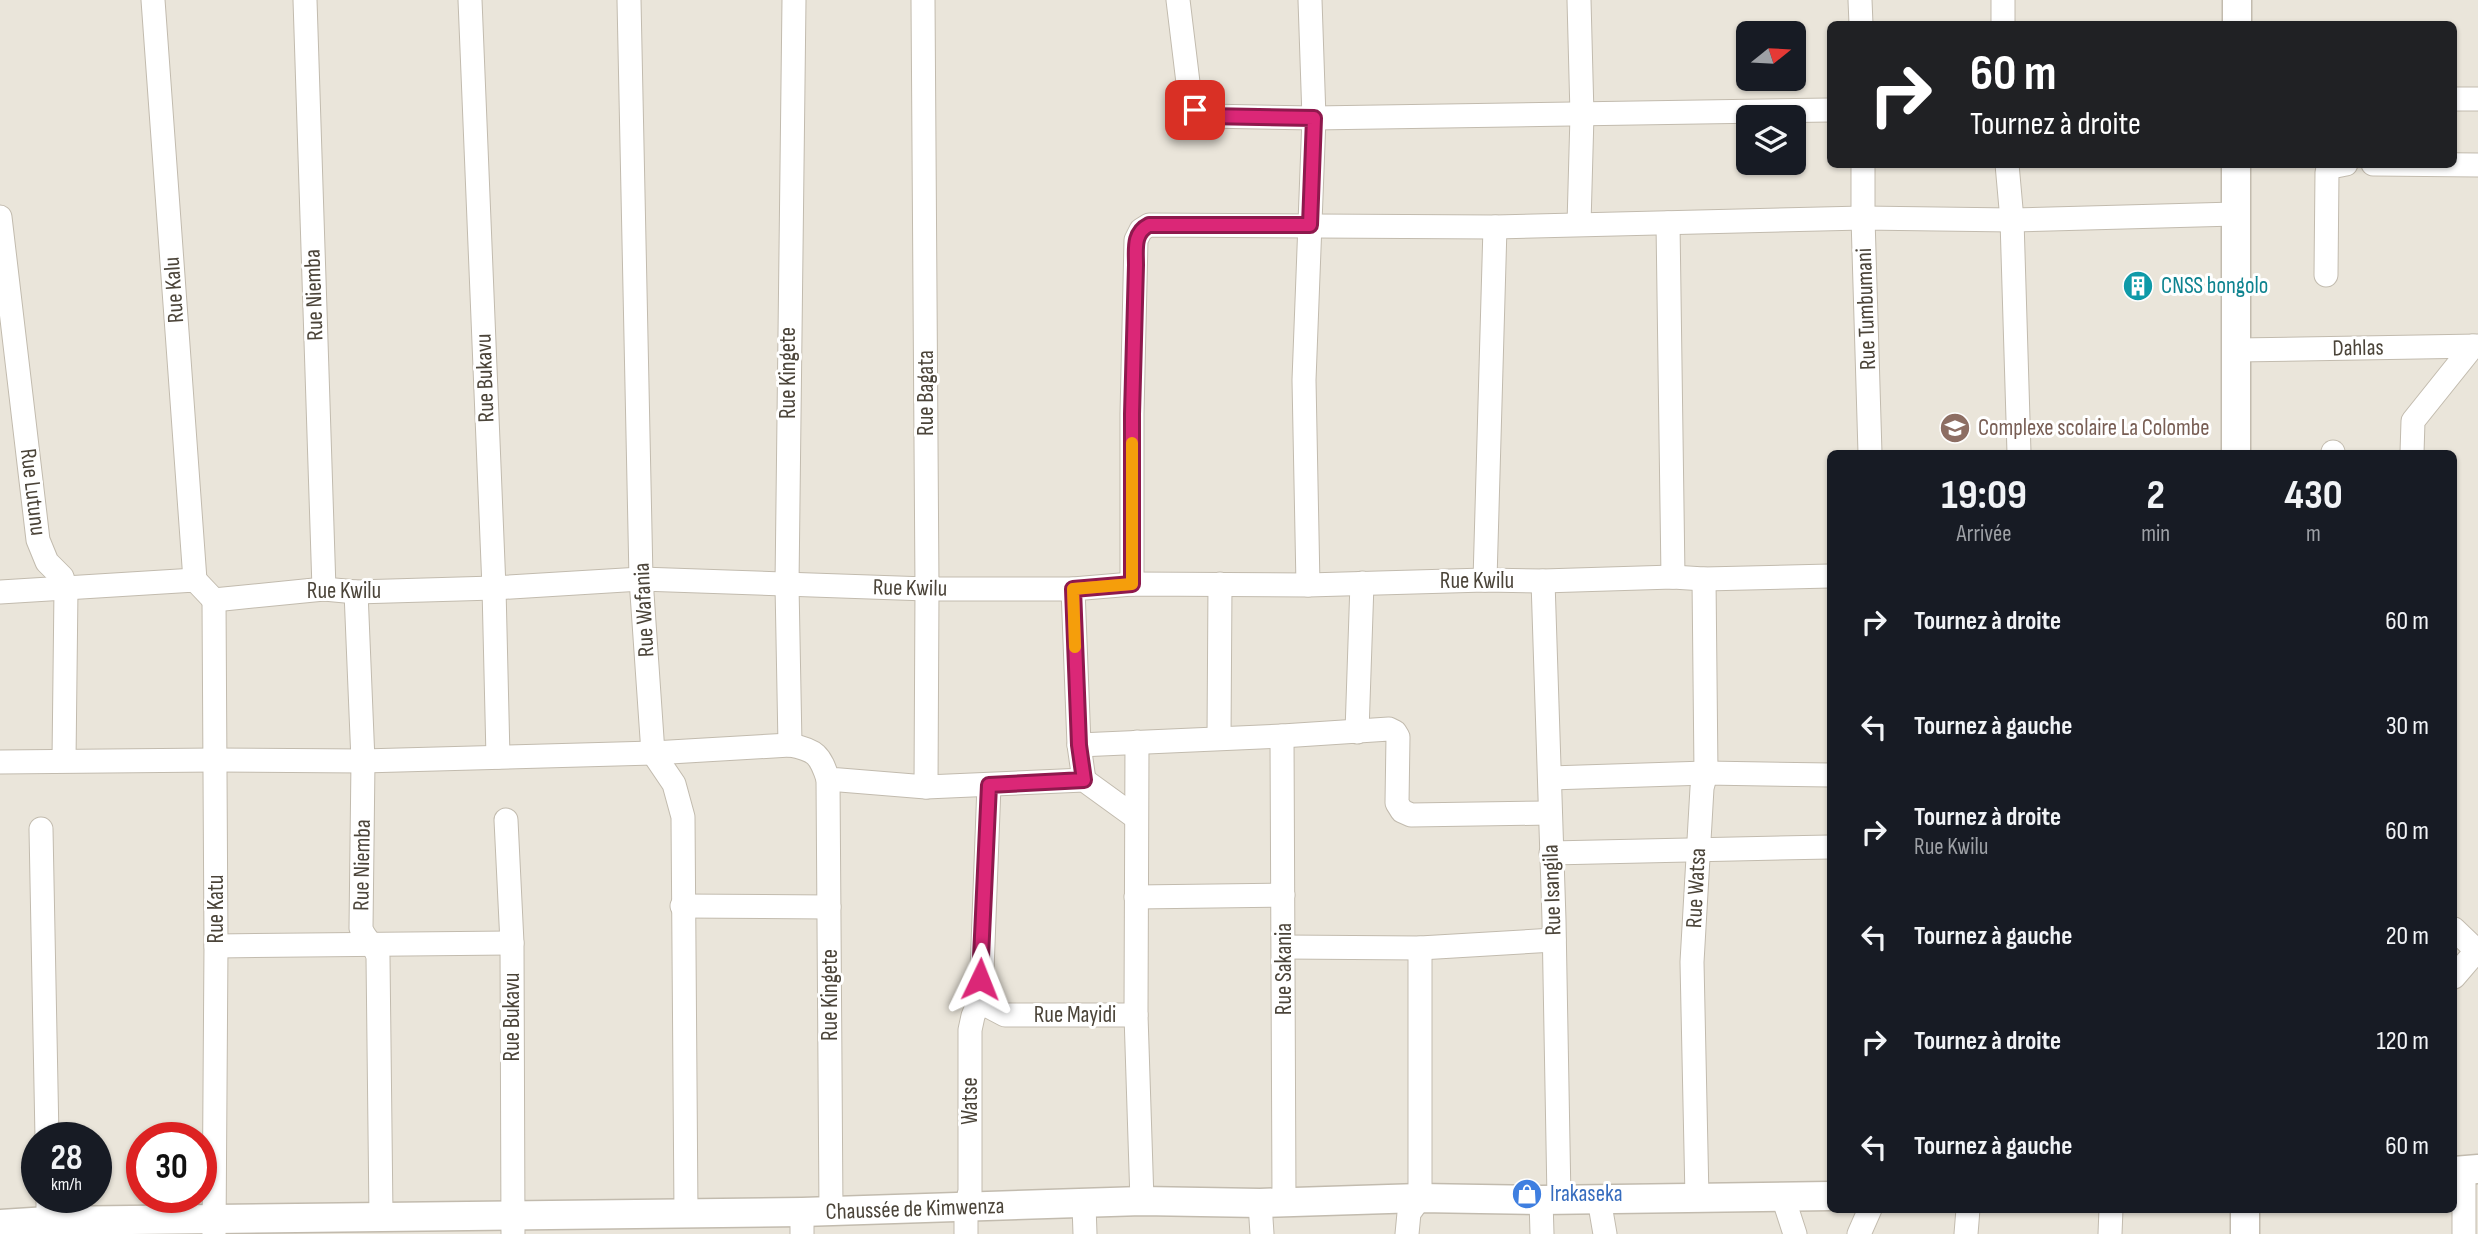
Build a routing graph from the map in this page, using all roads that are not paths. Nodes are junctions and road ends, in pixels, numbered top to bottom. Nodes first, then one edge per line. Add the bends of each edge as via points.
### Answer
1 (153, 0) edge
2 (305, 0) edge
3 (470, 0) edge
4 (629, 0) edge
5 (794, 0) edge
6 (923, 0) edge
7 (1178, 0) edge
8 (1310, 0) edge
9 (1579, 0) edge
10 (1860, 0) edge
11 (2003, 0) edge
12 (2237, 0) edge
13 (1861, 21) edge
14 (2003, 21) edge
15 (2237, 21) edge
16 (2457, 99) edge
17 (2478, 99) edge
18 (1827, 110) edge
19 (1582, 115) junction
20 (1314, 118) junction
21 (2457, 165) edge
22 (2478, 165) edge
23 (1863, 168) edge
24 (2007, 168) edge
25 (2236, 168) edge
26 (2330, 168) edge
27 (2235, 215) junction
28 (0, 217) edge
29 (1863, 218) junction
30 (2012, 220) junction
31 (1668, 223) junction
32 (1579, 224) junction
33 (1310, 225) junction
34 (1495, 227) junction
35 (2326, 275) dead end
36 (2475, 346) edge
37 (2237, 350) junction
38 (1870, 450) edge
39 (2018, 450) edge
40 (2236, 450) edge
41 (2412, 450) edge
42 (1827, 576) edge
43 (1673, 577) junction
44 (641, 579) junction
45 (1704, 579) junction
46 (195, 580) junction
47 (1485, 580) junction
48 (1543, 581) junction
49 (1362, 583) junction
50 (1132, 584) junction
51 (1220, 584) junction
52 (787, 585) junction
53 (1308, 585) junction
54 (494, 588) junction
55 (324, 589) junction
56 (927, 589) junction
57 (1073, 589) junction
58 (66, 590) junction
59 (0, 592) edge
60 (356, 592) junction
61 (214, 600) junction
62 (1357, 732) junction
63 (1282, 736) junction
64 (1219, 738) junction
65 (1137, 742) junction
66 (1079, 745) junction
67 (790, 746) junction
68 (653, 753) junction
69 (498, 757) junction
70 (64, 760) junction
71 (215, 760) junction
72 (363, 761) junction
73 (0, 762) edge
74 (1706, 773) junction
75 (1827, 775) edge
76 (1550, 778) junction
77 (828, 779) junction
78 (1084, 780) junction
79 (989, 785) junction
80 (926, 787) junction
81 (1550, 813) junction
82 (1135, 817) junction
83 (506, 820) dead end
84 (41, 829) dead end
85 (1827, 848) edge
86 (1698, 849) junction
87 (1551, 853) junction
88 (1283, 895) junction
89 (1136, 897) junction
90 (682, 906) junction
91 (829, 907) junction
92 (2457, 932) edge
93 (1554, 940) junction
94 (512, 943) junction
95 (372, 944) junction
96 (216, 946) junction
97 (1284, 947) junction
98 (1420, 948) junction
99 (2478, 951) edge
100 (2457, 974) edge
101 (981, 997) junction
102 (1136, 1015) junction
103 (47, 1122) edge
104 (2465, 1170) edge
105 (1827, 1196) edge
106 (1783, 1197) junction
107 (1420, 1198) junction
108 (1697, 1198) junction
109 (1550, 1199) junction
110 (1599, 1199) junction
111 (1142, 1201) junction
112 (1272, 1202) junction
113 (1084, 1205) junction
114 (2471, 1209) edge
115 (831, 1212) junction
116 (685, 1213) junction
117 (1868, 1213) edge
118 (1968, 1213) edge
119 (2111, 1213) edge
120 (2245, 1213) edge
121 (381, 1216) junction
122 (50, 1217) edge
123 (966, 1220) edge
124 (802, 1223) edge
125 (0, 1224) edge
126 (513, 1224) edge
127 (649, 1224) edge
128 (350, 1225) edge
129 (214, 1226) edge
130 (1085, 1234) edge
131 (1262, 1234) edge
132 (1407, 1234) edge
133 (1542, 1234) edge
134 (1605, 1234) edge
135 (1795, 1234) edge
136 (1859, 1234) edge
137 (1966, 1234) edge
138 (2110, 1234) edge
139 (2245, 1234) edge
140 (2464, 1234) edge

1 - 46 street, Rue Kalu
2 - 55 street, Rue Niemba
3 - 54 street, Rue Bukavu
4 - 44 street, Rue Wafania
5 - 52 street, Rue Kingete
6 - 56 street, Rue Bagata
7 - 20 street via 1195,110 1206,116
8 - 20 street
9 - 19 street
10 - 13 street
11 - 14 street
12 - 15 street
16 - 17 street
18 - 19 street
19 - 20 street
19 - 32 street
20 - 33 street
21 - 22 street
23 - 29 street, Rue Tumbumani
24 - 30 street
25 - 27 street
26 - 35 street
27 - 30 street
27 - 37 street
28 - 58 street, Rue Lutunu via 38,540
29 - 30 street
29 - 31 street
29 - 38 street, Rue Tumbumani
30 - 39 street
31 - 32 street
31 - 43 street
32 - 34 street
33 - 34 street
33 - 50 street via 1149,225 1136,240
33 - 53 street via 1304,380
34 - 47 street
36 - 37 street, Dahlas
36 - 41 street via 2413,421
37 - 40 street
42 - 45 street, Rue Kwilu
43 - 45 street, Rue Kwilu
43 - 48 street, Rue Kwilu
44 - 52 street, Rue Kwilu
44 - 54 street, Rue Kwilu
44 - 68 street, Rue Wafania
45 - 74 street, Rue Watsa
46 - 58 street
46 - 61 street
47 - 48 street, Rue Kwilu
47 - 49 street, Rue Kwilu
48 - 76 street, Rue Isangila
49 - 53 street, Rue Kwilu
49 - 62 street
50 - 51 street, Rue Kwilu
50 - 57 street, Rue Kwilu
51 - 53 street, Rue Kwilu
51 - 64 street
52 - 56 street, Rue Kwilu
52 - 67 street, Rue Kingete
54 - 60 street, Rue Kwilu
54 - 69 street, Rue Bukavu
55 - 60 street, Rue Kwilu
55 - 61 street, Rue Kwilu
56 - 57 street, Rue Kwilu
56 - 80 street, Rue Bagata
57 - 66 street
58 - 59 street
58 - 70 street
60 - 72 street, Rue Niemba
61 - 71 street, Rue Katu
62 - 63 street
62 - 81 street via 1395,732 1397,803 1411,815
63 - 64 street
63 - 88 street, Rue Sakania
64 - 65 street
65 - 66 street
65 - 82 street
66 - 78 street
67 - 68 street
67 - 77 street via 818,755
68 - 69 street
68 - 90 street via 674,784 683,817
69 - 72 street
70 - 71 street
70 - 73 street
71 - 72 street
71 - 96 street, Rue Katu
72 - 95 street, Rue Niemba via 361,928
74 - 75 street
74 - 76 street
74 - 86 street, Rue Watsa
76 - 81 street, Rue Isangila
77 - 80 street
77 - 91 street, Rue Kingete
78 - 79 street
78 - 82 street
79 - 80 street
79 - 101 street
81 - 87 street, Rue Isangila
82 - 89 street
83 - 94 street, Rue Bukavu
84 - 103 street
85 - 86 street
86 - 87 street
86 - 108 street, Rue Watsa via 1692,962
87 - 93 street, Rue Isangila
88 - 89 street
88 - 97 street, Rue Sakania
89 - 102 street
90 - 91 street
90 - 116 street
91 - 115 street, Rue Kingete
92 - 99 street
93 - 98 street
93 - 109 street, Rue Isangila
94 - 95 street
94 - 126 street, Rue Bukavu
95 - 96 street
95 - 121 street, Rue Niemba via 377,957
96 - 129 street, Rue Katu
97 - 98 street
97 - 112 street, Rue Sakania
98 - 107 street
99 - 100 street
101 - 102 street, Rue Mayidi via 1005,1015
101 - 123 street, Watse via 970,1030
102 - 111 street
104 - 114 street
105 - 106 street, Chaussée de Kimwenza
106 - 108 street, Chaussée de Kimwenza
106 - 135 street
107 - 109 street, Chaussée de Kimwenza
107 - 112 street, Chaussée de Kimwenza
107 - 132 street via 1409,1213
108 - 110 street, Chaussée de Kimwenza
109 - 110 street, Chaussée de Kimwenza
109 - 133 street, Rue Isangila
110 - 134 street
111 - 112 street, Chaussée de Kimwenza
111 - 113 street, Chaussée de Kimwenza
112 - 131 street, Rue Sakania
113 - 123 street, Chaussée de Kimwenza
113 - 130 street
114 - 140 street
115 - 123 street, Chaussée de Kimwenza
115 - 124 street, Chaussée de Kimwenza
116 - 124 street, Chaussée de Kimwenza
116 - 127 street, Chaussée de Kimwenza
117 - 136 street
118 - 137 street
119 - 138 street
120 - 139 street
121 - 126 street, Chaussée de Kimwenza
121 - 128 street, Chaussée de Kimwenza
122 - 125 street, Chaussée de Kimwenza
122 - 129 street, Chaussée de Kimwenza
126 - 127 street, Chaussée de Kimwenza
128 - 129 street, Chaussée de Kimwenza

